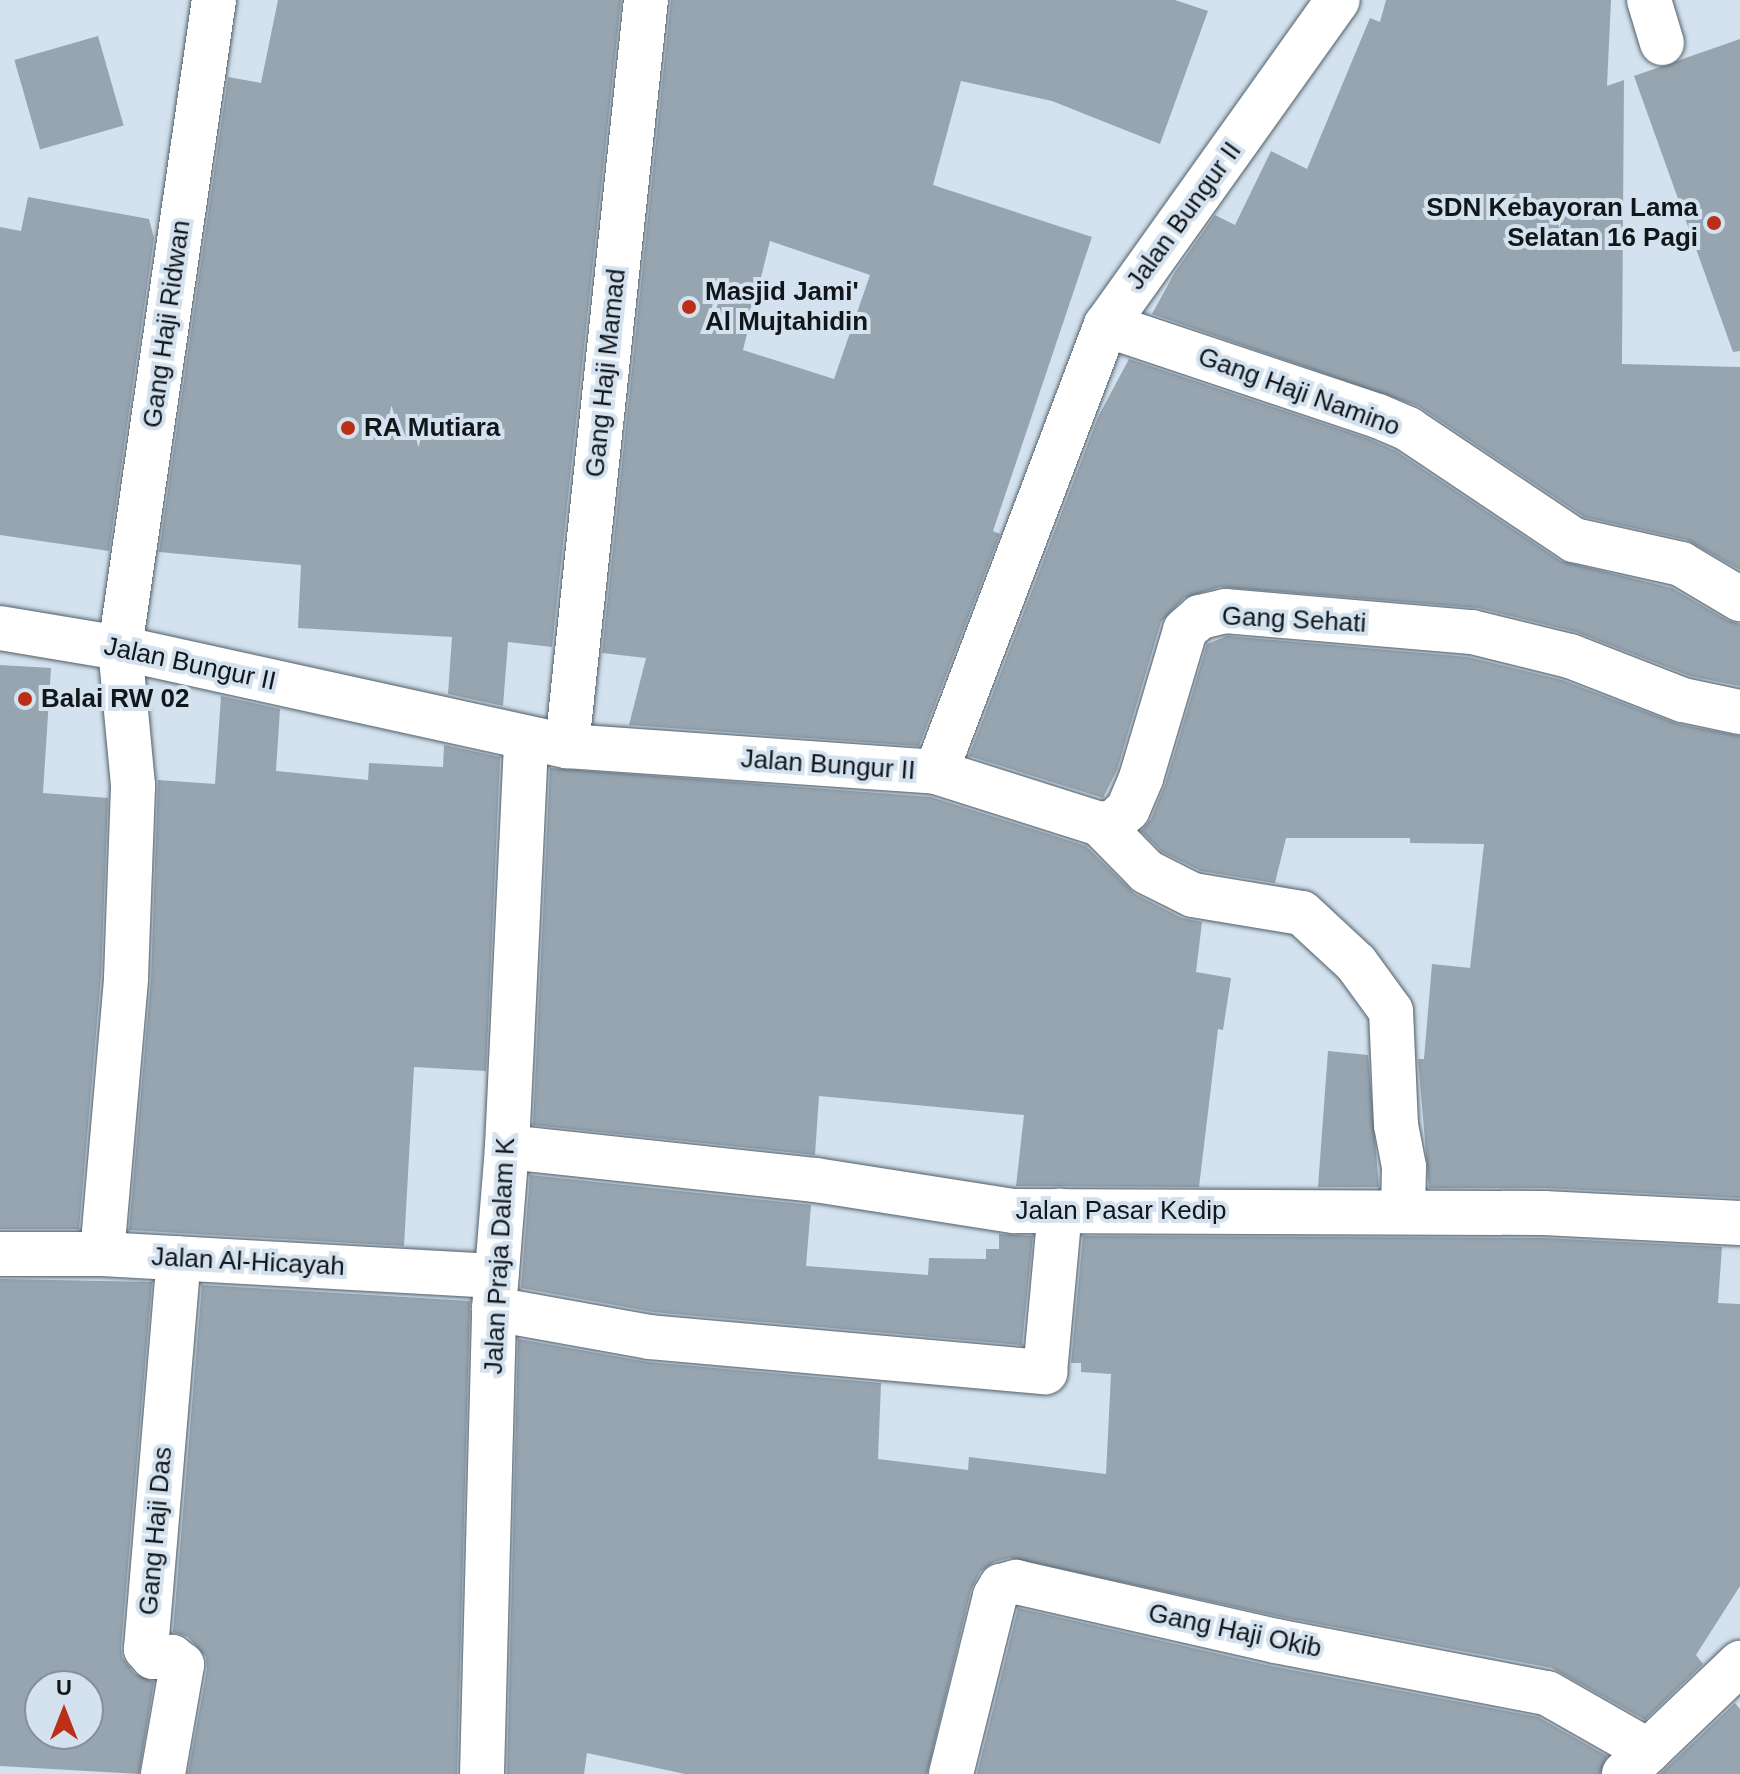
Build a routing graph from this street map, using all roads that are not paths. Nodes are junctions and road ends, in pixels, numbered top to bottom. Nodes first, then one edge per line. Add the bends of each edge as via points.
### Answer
1 (214, 0) edge
2 (646, 0) edge
3 (1338, 0) edge
4 (1649, 0) edge
5 (1662, 43) dead end
6 (1106, 325) junction
7 (1740, 599) edge
8 (0, 628) edge
9 (120, 648) junction
10 (1740, 712) edge
11 (547, 742) junction
12 (936, 772) junction
13 (1100, 824) junction
14 (507, 1147) junction
15 (1060, 1211) junction
16 (1403, 1212) junction
17 (1740, 1223) edge
18 (0, 1254) edge
19 (102, 1254) junction
20 (179, 1258) junction
21 (495, 1293) junction
22 (1740, 1663) edge
23 (1636, 1762) edge
24 (163, 1774) edge
25 (482, 1774) edge
26 (951, 1774) edge

1 - 9 street, Gang Haji Ridwan
2 - 11 street, Gang Haji Mamad
3 - 6 street, Jalan Bungur II
4 - 5 street
6 - 7 street, Gang Haji Namino via 1378,416 1408,429 1574,540 1681,564
6 - 12 street, Jalan Bungur II
8 - 9 street, Jalan Bungur II
9 - 11 street, Jalan Bungur II
9 - 19 street, Gang Haji Ridwan via 133,785 126,978
10 - 13 street, Gang Sehati via 1683,700 1570,656 1472,632 1225,611 1200,617 1185,630 1133,799 1114,822
11 - 12 street, Jalan Bungur II
11 - 14 street, Jalan Praja Dalam K
12 - 13 street
13 - 16 street via 1147,872 1193,895 1302,913 1356,963 1391,1011
14 - 15 street, Jalan Pasar Kedip via 815,1180 986,1208
14 - 21 street, Jalan Praja Dalam K
15 - 16 street, Jalan Pasar Kedip
15 - 21 street, Jalan Al-Hicayah via 1045,1372 650,1337
16 - 17 street, Jalan Pasar Kedip via 1623,1215
18 - 19 street, Jalan Al-Hicayah
19 - 20 street, Jalan Al-Hicayah
20 - 21 street, Jalan Al-Hicayah
20 - 24 street, Gang Haji Das via 146,1649 153,1657 172,1657 182,1665
21 - 25 street, Jalan Praja Dalam K
22 - 23 street
23 - 26 street, Gang Haji Okib via 1547,1693 1276,1641 1016,1582 1001,1586 995,1596

